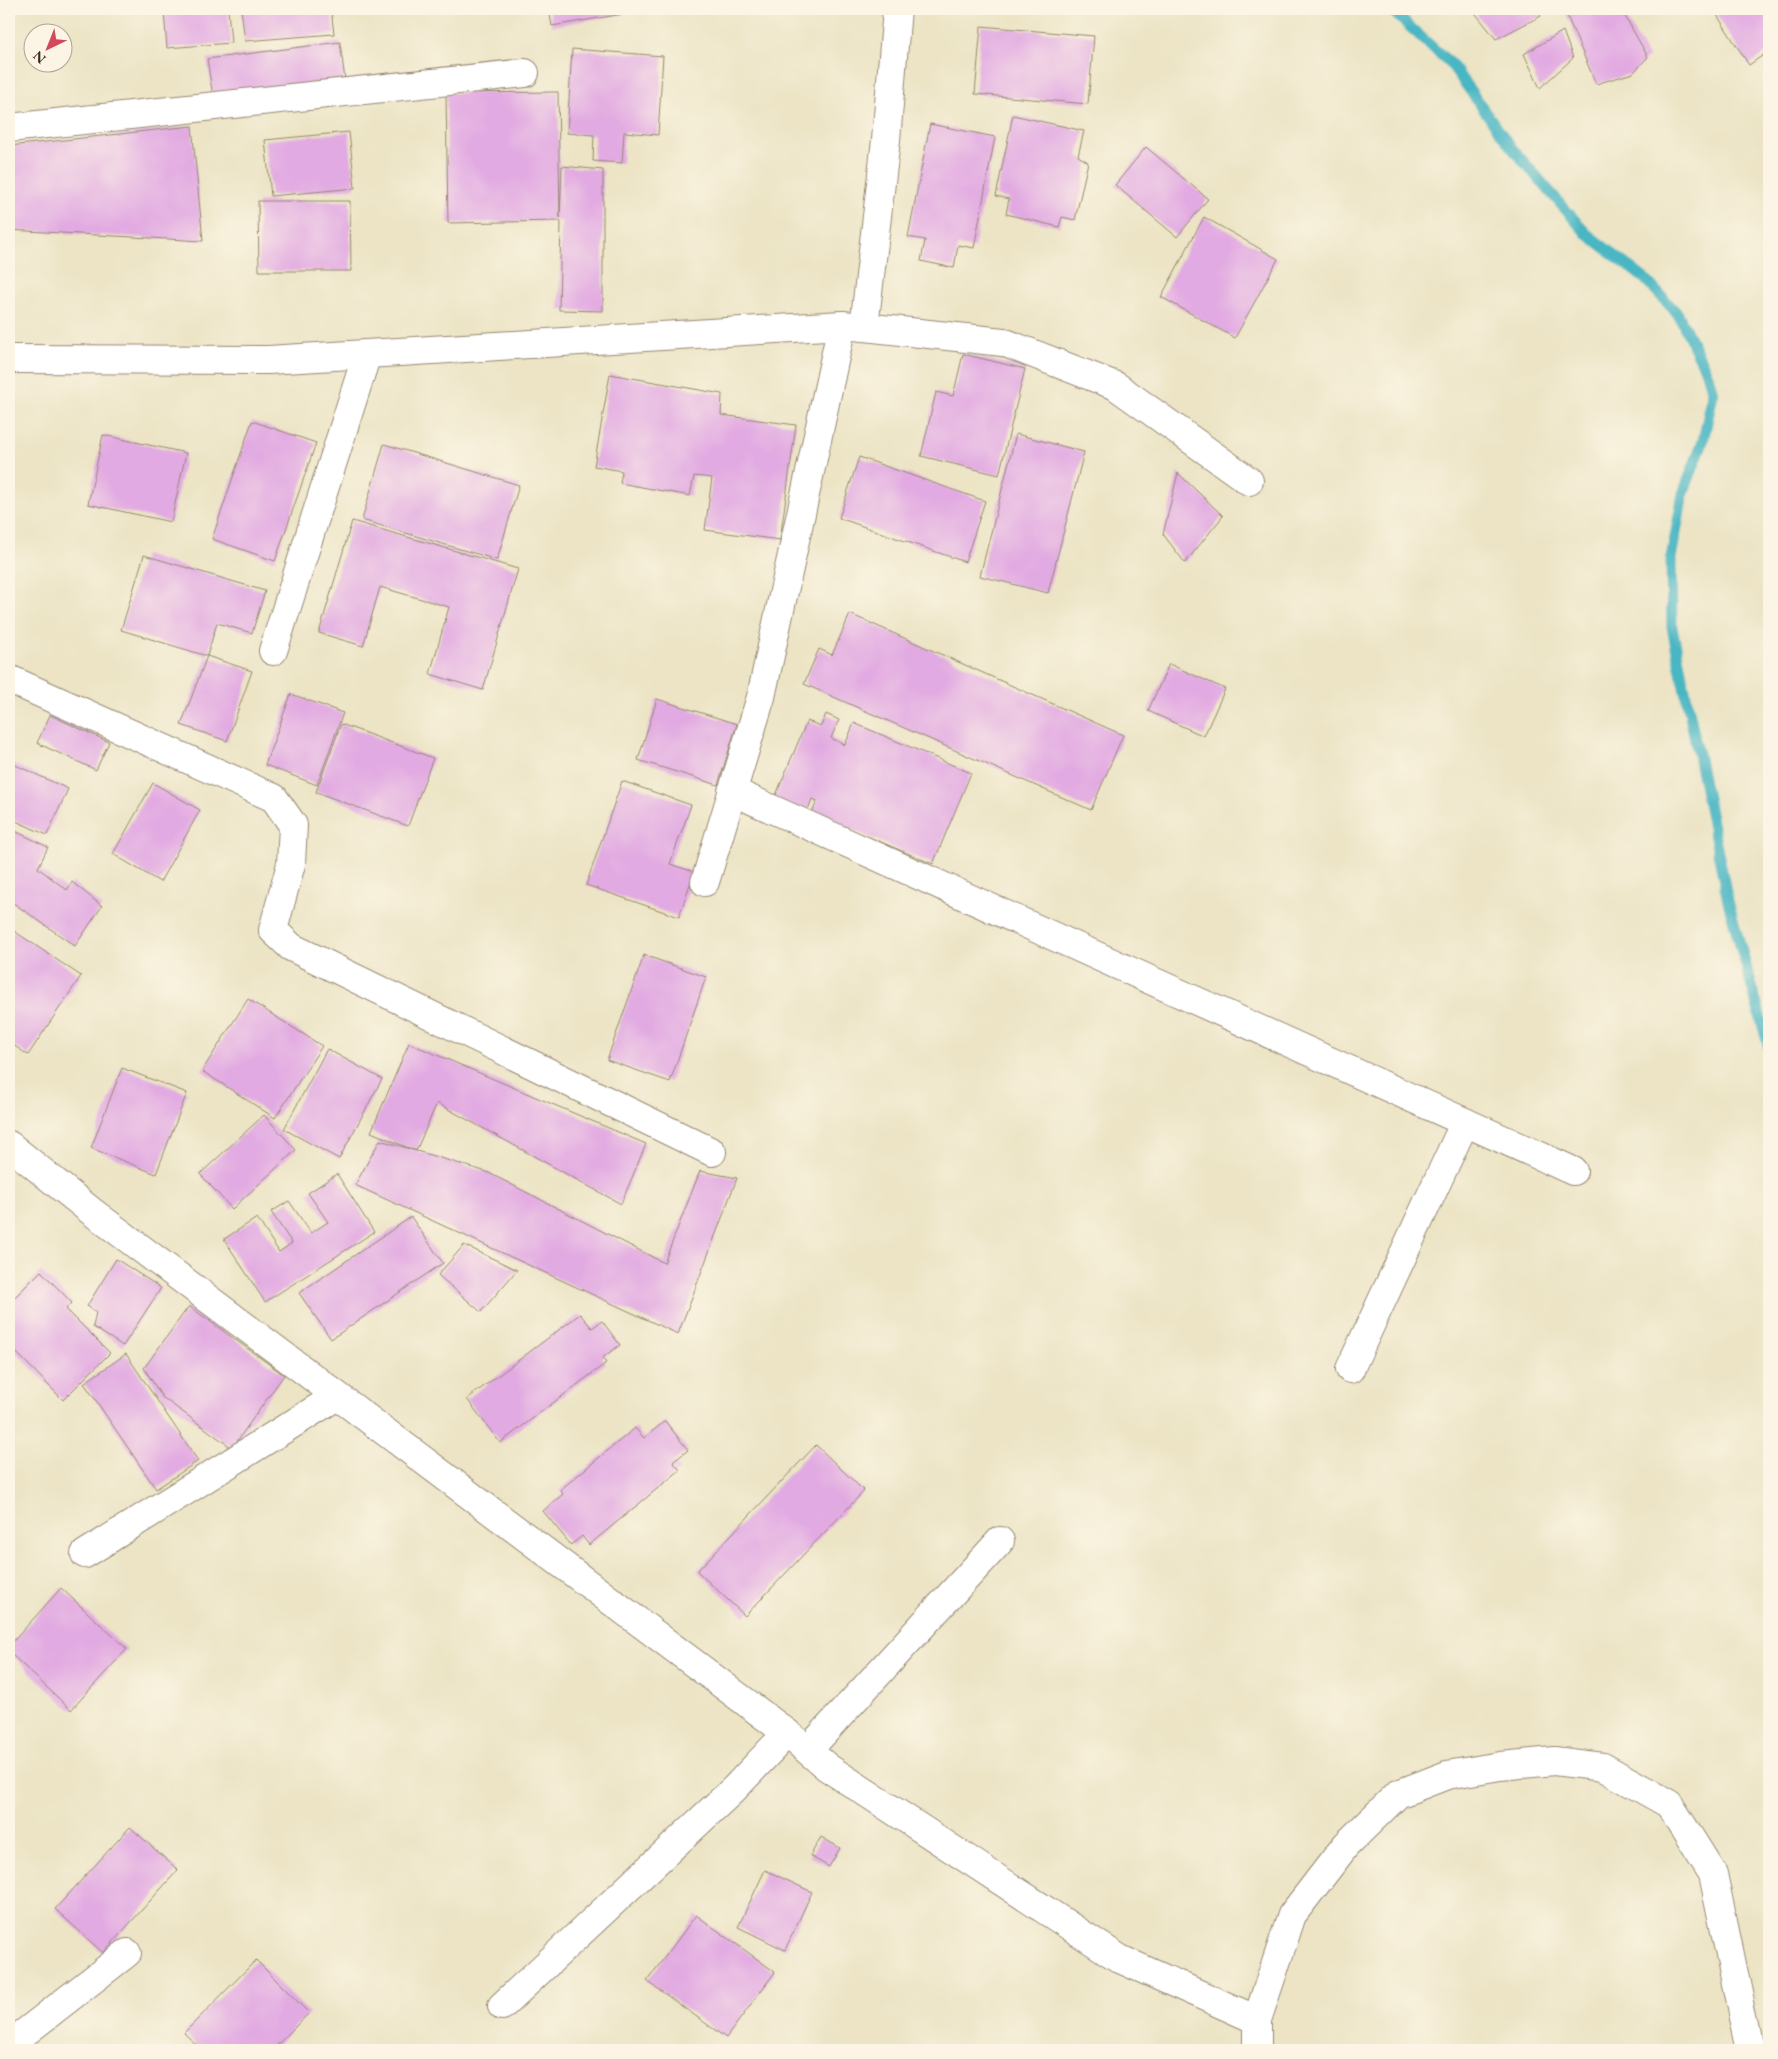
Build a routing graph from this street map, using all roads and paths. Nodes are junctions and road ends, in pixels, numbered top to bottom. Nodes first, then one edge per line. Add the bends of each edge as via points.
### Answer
1 (897, 9) edge
2 (525, 73) dead end
3 (9, 128) edge
4 (853, 326) junction
5 (367, 354) junction
6 (9, 359) edge
7 (1249, 481) dead end
8 (273, 652) dead end
9 (9, 679) edge
10 (732, 792) junction
11 (705, 882) dead end
12 (1465, 1122) junction
13 (9, 1145) edge
14 (712, 1152) dead end
15 (1573, 1171) dead end
16 (1350, 1370) dead end
17 (337, 1396) junction
18 (1000, 1541) dead end
19 (85, 1554) dead end
20 (787, 1733) junction
21 (808, 1750) junction
22 (127, 1953) dead end
23 (502, 2006) dead end
24 (1257, 2020) junction
25 (9, 2045) edge
26 (1256, 2050) edge
27 (1750, 2050) edge

1 - 4 street via 886,140
2 - 3 street
4 - 5 street
4 - 7 street via 1002,342 1108,382
4 - 10 street via 761,697
5 - 6 street via 268,360
5 - 8 street
9 - 14 street via 274,798 293,825 291,864 274,930 291,947
10 - 11 street
10 - 12 street
12 - 15 street
12 - 16 street
13 - 17 street
17 - 19 street
17 - 20 street
18 - 21 street
20 - 21 street
20 - 23 street via 734,1790
21 - 24 street via 827,1767 1120,1959
22 - 25 street
24 - 26 street
24 - 27 street via 1292,1915 1346,1845 1398,1794 1447,1775 1554,1761 1603,1768 1669,1804 1713,1874

